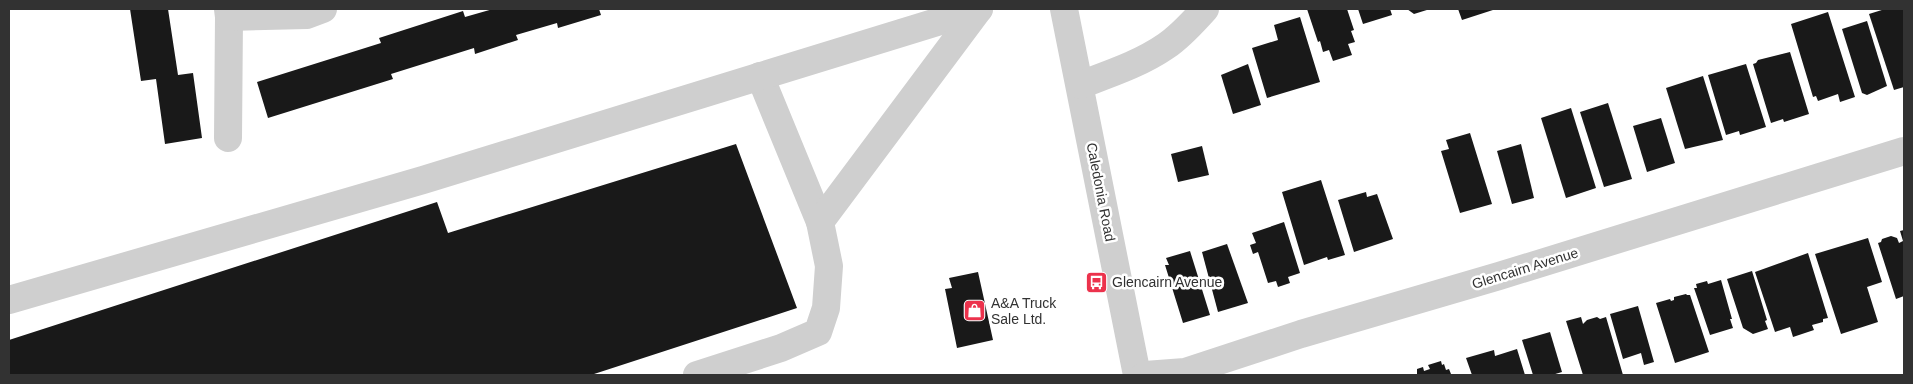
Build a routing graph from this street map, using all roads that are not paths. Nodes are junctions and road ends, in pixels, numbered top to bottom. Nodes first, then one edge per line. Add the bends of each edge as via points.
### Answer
1 (323, 9) edge
2 (1064, 9) edge
3 (1205, 9) edge
4 (229, 13) edge
5 (760, 76) junction
6 (1080, 85) junction
7 (228, 138) dead end
8 (1904, 150) edge
9 (820, 222) junction
10 (9, 300) edge
11 (697, 375) edge
12 (1138, 375) edge
13 (1145, 375) edge

1 - 4 street via 307,14
2 - 6 street, Caledonia Road
3 - 6 street via 1166,46 1137,62
4 - 7 street
5 - 9 street
5 - 9 street via 979,9
5 - 10 street via 424,180
6 - 12 street, Caledonia Road
8 - 13 street, Glencairn Avenue via 1185,372
9 - 11 street via 829,266 826,308 818,332 781,348

